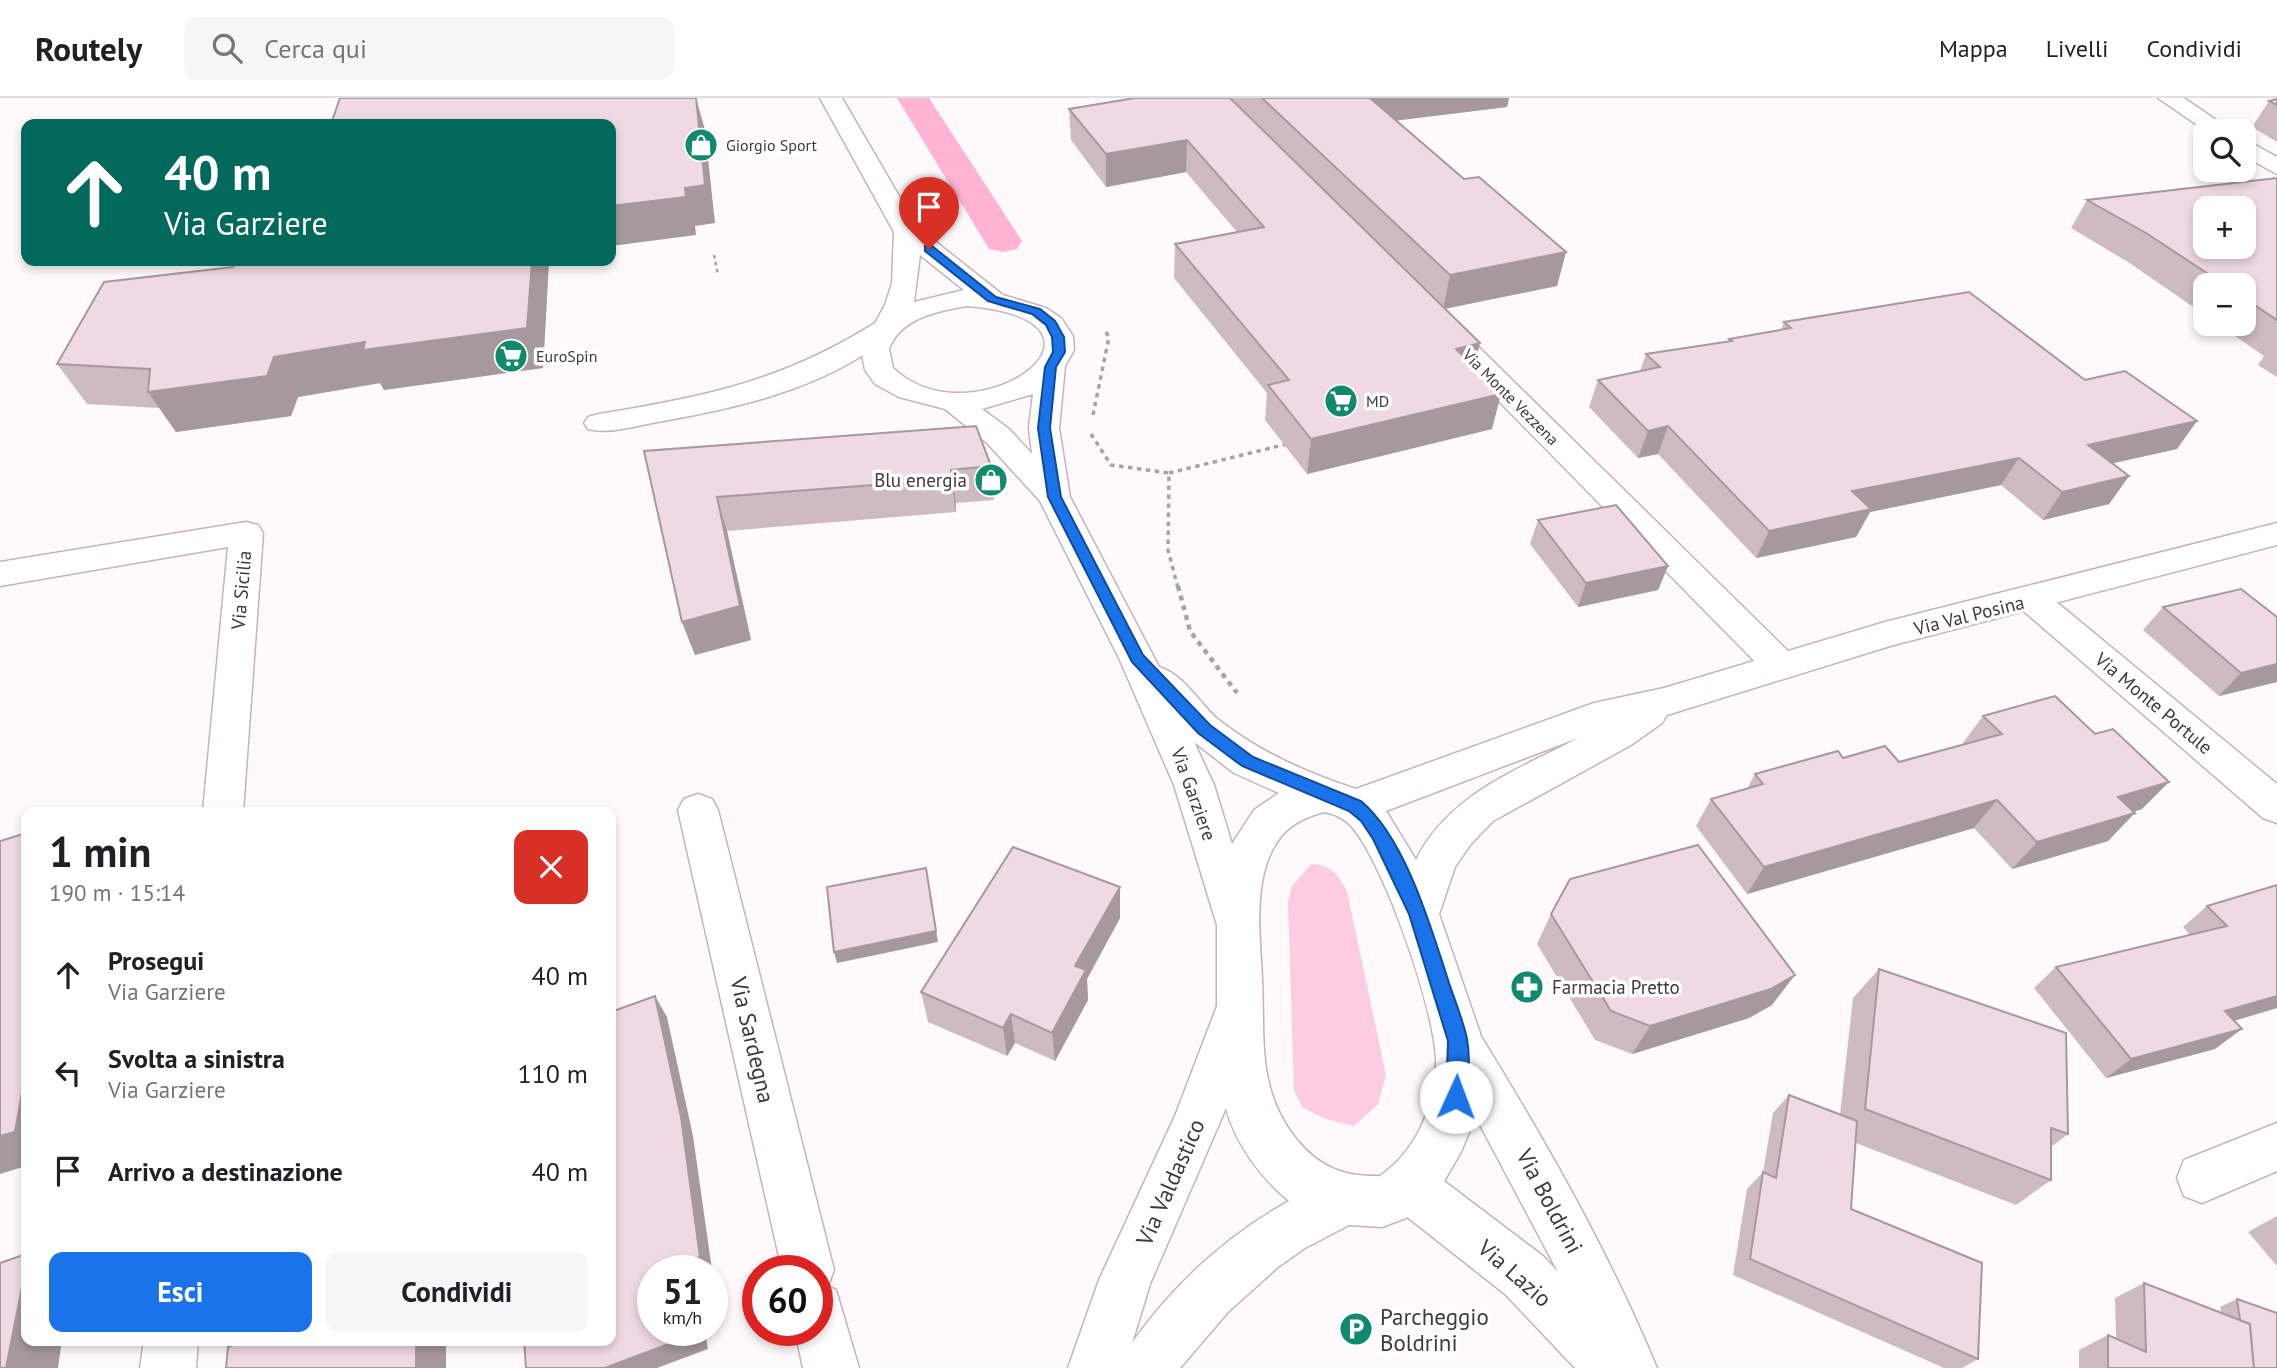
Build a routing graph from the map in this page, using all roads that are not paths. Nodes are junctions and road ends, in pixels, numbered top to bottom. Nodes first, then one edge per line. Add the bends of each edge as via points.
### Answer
1 (831, 98) edge
2 (2169, 98) edge
3 (2202, 119) edge
4 (2256, 154) edge
5 (2277, 167) edge
6 (907, 232) junction
7 (992, 299) junction
8 (1417, 302) edge
9 (885, 329) junction
10 (1051, 367) junction
11 (952, 400) junction
12 (599, 423) dead end
13 (1054, 497) junction
14 (2277, 534) edge
15 (0, 574) edge
16 (2031, 599) junction
17 (1138, 658) junction
18 (1781, 666) junction
19 (1664, 702) junction
20 (1339, 801) junction
21 (223, 807) edge
22 (2277, 807) edge
23 (698, 810) dead end
24 (1418, 914) junction
25 (1238, 934) junction
26 (1240, 995) junction
27 (1458, 1041) junction
28 (2277, 1147) edge
29 (2203, 1178) dead end
30 (1410, 1187) junction
31 (1344, 1201) junction
32 (804, 1255) edge
33 (170, 1346) edge
34 (826, 1346) edge
35 (168, 1368) edge
36 (831, 1368) edge
37 (1096, 1368) edge
38 (1147, 1368) edge
39 (1613, 1368) edge
40 (1629, 1368) edge

1 - 6 main road, Via Garziere
2 - 3 main road
4 - 5 main road
6 - 7 main road, Via Garziere
6 - 9 main road, Via Garziere via 907,281 901,307
7 - 9 main road, Via Garziere via 920,307
7 - 10 main road, Via Garziere via 1036,312 1051,323 1059,352
8 - 18 main road, Via Monte Vezzena
9 - 11 main road, Via Garziere via 874,347 877,366 892,383 919,395
9 - 12 main road via 847,356 783,385 681,410
10 - 11 main road, Via Garziere via 1010,392
10 - 13 main road, Via Garziere via 1044,428
11 - 13 main road, Via Garziere via 998,436
13 - 17 main road, Via Garziere
14 - 16 main road, Via Val Posina
15 - 21 main road, Via Sicilia via 246,533
16 - 18 main road, Via Val Posina
16 - 22 main road, Via Monte Portule
17 - 20 main road, Via Garziere via 1225,746 1248,762
17 - 25 main road, Via Garziere via 1194,785
18 - 19 main road, Via Val Posina
19 - 20 main road, Via Val Posina via 1594,716
19 - 24 main road, Via Val Posina via 1618,736 1479,810 1455,833 1436,862
20 - 24 main road via 1367,816
20 - 25 main road, Via Val Posina via 1293,802 1278,813 1250,849 1241,874
23 - 32 main road, Via Sardegna
24 - 27 main road
25 - 26 main road
26 - 31 main road via 1241,1060 1251,1112 1284,1166 1316,1192
26 - 37 main road, Via Valdastico via 1203,1107 1125,1280
27 - 30 main road via 1456,1097 1439,1144
27 - 40 main road, Via Boldrini via 1510,1126 1593,1283
28 - 29 main road
30 - 31 main road via 1385,1202
30 - 39 main road, Via Lazio via 1524,1275
31 - 38 main road via 1267,1242 1171,1330
33 - 35 main road
34 - 36 main road

